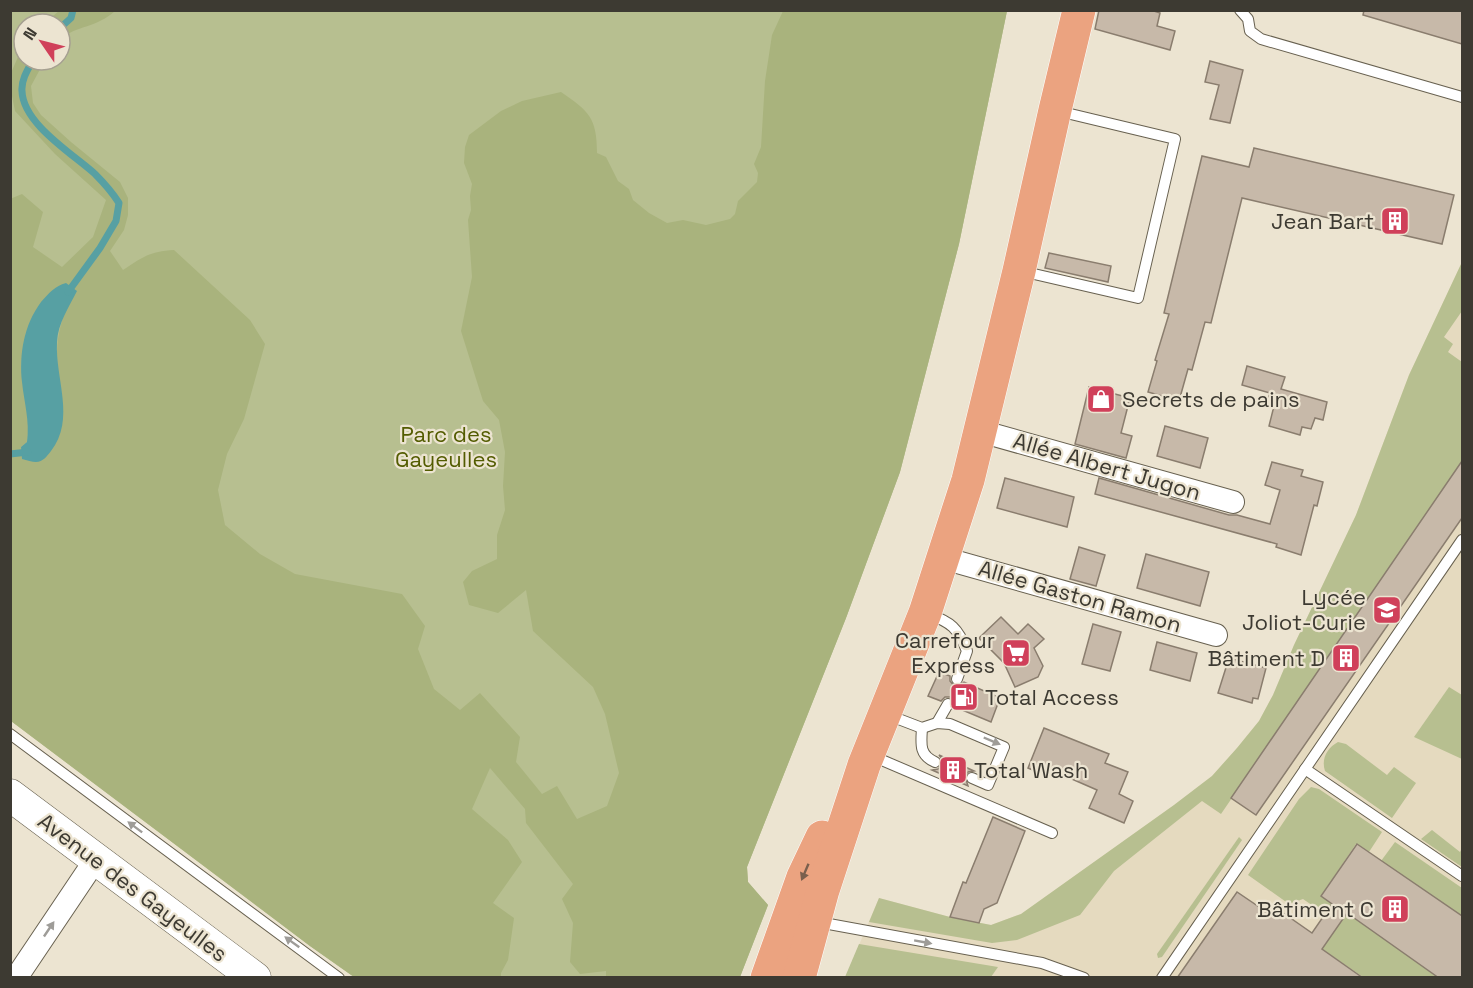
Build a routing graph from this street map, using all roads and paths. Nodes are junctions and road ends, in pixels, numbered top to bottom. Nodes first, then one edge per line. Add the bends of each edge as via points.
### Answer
1 (1079, 10) edge
2 (1240, 10) edge
3 (1462, 97) edge
4 (1054, 110) junction
5 (1019, 271) junction
6 (980, 431) junction
7 (1233, 502) dead end
8 (1462, 540) edge
9 (943, 558) junction
10 (925, 613) junction
11 (1216, 634) dead end
12 (957, 679) dead end
13 (948, 704) dead end
14 (885, 714) junction
15 (937, 723) junction
16 (922, 728) junction
17 (10, 734) edge
18 (866, 760) junction
19 (935, 762) dead end
20 (1305, 769) junction
21 (972, 778) dead end
22 (10, 795) edge
23 (1052, 833) dead end
24 (96, 859) junction
25 (1462, 876) edge
26 (814, 922) junction
27 (16, 978) edge
28 (255, 978) edge
29 (339, 978) edge
30 (767, 978) edge
31 (799, 978) edge
32 (1084, 978) edge
33 (1162, 978) edge

1 - 4 main road
2 - 3 lane via 1248,18 1250,31 1261,39
4 - 5 main road
4 - 5 lane via 1175,139 1138,298
5 - 6 main road
6 - 7 street, Allée Albert Jugon
6 - 9 main road
8 - 20 lane
9 - 10 main road
9 - 11 street, Allée Gaston Ramon
10 - 12 lane via 946,621 960,633 967,651
10 - 14 main road
13 - 15 lane
14 - 16 lane
14 - 18 main road
15 - 16 lane
15 -> 21 lane via 950,724 1004,747 988,785
16 - 19 lane via 921,747 927,759
29 -> 17 lane
18 - 23 lane
18 - 26 main road
18 -> 30 main road via 825,828
20 - 25 lane
20 - 33 lane
22 - 24 street, Avenue des Gayeulles
27 -> 24 street
24 - 28 street, Avenue des Gayeulles
26 - 31 main road
26 -> 32 lane via 1042,963

